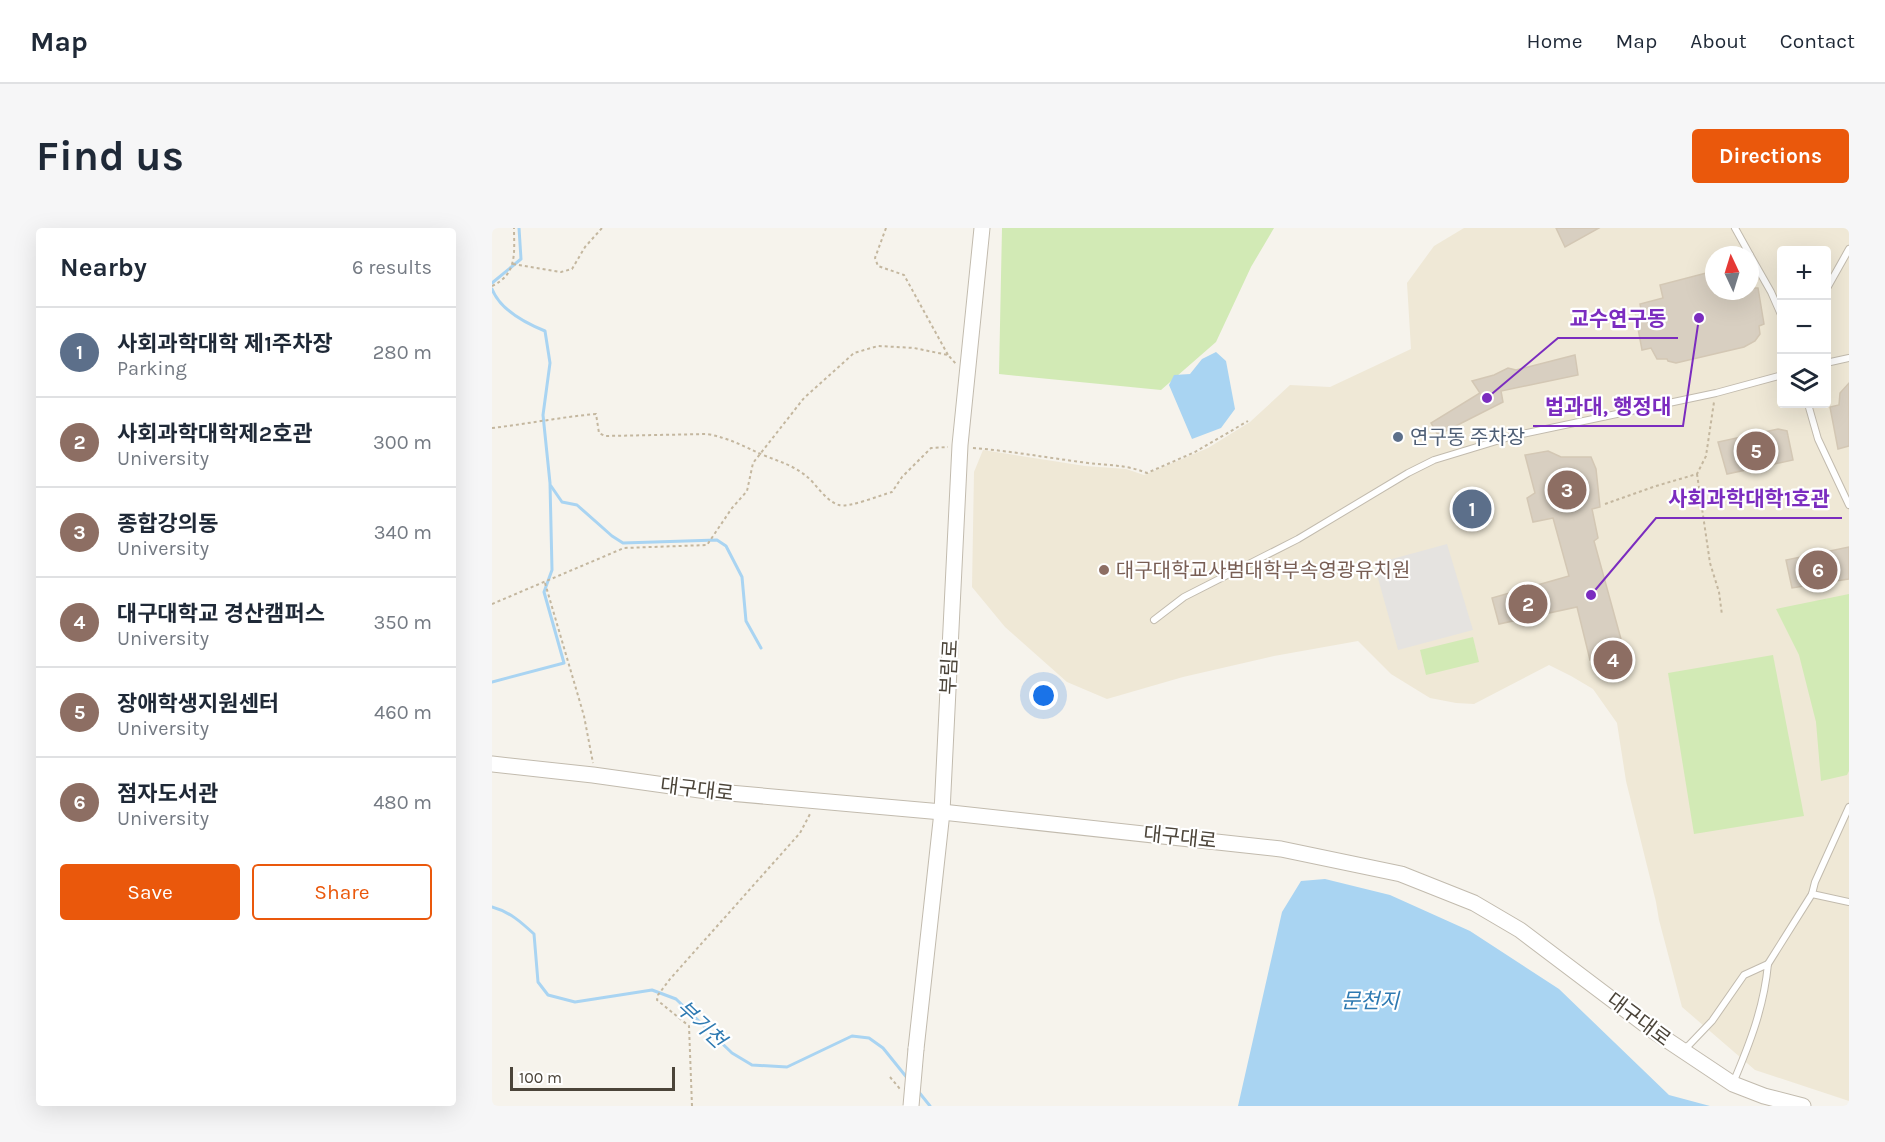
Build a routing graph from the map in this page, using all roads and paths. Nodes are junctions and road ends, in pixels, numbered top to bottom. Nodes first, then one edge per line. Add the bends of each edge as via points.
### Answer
1 (514, 228) edge
2 (602, 228) edge
3 (886, 228) edge
4 (982, 228) edge
5 (1735, 228) edge
6 (1745, 246) edge
7 (1849, 249) edge
8 (513, 264) junction
9 (1759, 271) edge
10 (1831, 283) edge
11 (492, 286) edge
12 (1777, 306) edge
13 (948, 355) junction
14 (1849, 358) edge
15 (1831, 362) edge
16 (1777, 376) edge
17 (967, 378) junction
18 (1716, 393) junction
19 (1809, 408) edge
20 (1248, 421) dead end
21 (492, 428) edge
22 (950, 447) dead end
23 (973, 447) dead end
24 (761, 454) junction
25 (1697, 474) junction
26 (1605, 504) dead end
27 (1849, 505) edge
28 (545, 583) junction
29 (492, 604) edge
30 (1722, 615) dead end
31 (1154, 620) dead end
32 (492, 764) edge
33 (593, 775) junction
34 (817, 801) junction
35 (1849, 807) edge
36 (942, 812) junction
37 (1812, 894) junction
38 (1849, 902) edge
39 (1768, 964) junction
40 (1681, 1050) junction
41 (1733, 1084) junction
42 (692, 1106) edge
43 (911, 1106) edge
44 (1803, 1106) edge

1 - 8 path
2 - 8 path via 573,269 561,272
3 - 13 path via 875,258 878,266 904,275
4 - 17 street, 부림로
5 - 6 lane
7 - 10 lane
8 - 11 path via 500,282
9 - 12 lane
13 - 17 path
13 - 24 path via 878,346 854,353 804,398
14 - 15 lane
16 - 18 lane
17 - 36 street, 부림로 via 960,445
18 - 25 path via 1706,456
18 - 31 lane via 1513,436 1424,464 1298,539 1184,597
19 - 27 lane via 1818,439
20 - 23 path via 1195,452 1147,472 1129,466
21 - 24 path via 596,414 599,433 605,436 707,434 742,443
22 - 24 path via 931,448 892,492 842,506 790,464
24 - 28 path via 753,463 747,491 707,545 624,548
25 - 26 path
25 - 30 path
28 - 29 path
28 - 33 path via 585,716
32 - 33 street, 대구대로
33 - 34 street, 대구대로
34 - 36 street, 대구대로
34 - 42 path via 800,833 658,995 657,1000 689,1026
35 - 37 lane
36 - 40 street, 대구대로 via 1281,849 1401,874 1474,903 1520,930
36 - 43 street, 부림로, bridge
37 - 38 lane
37 - 39 lane
39 - 40 lane via 1744,975 1712,1021
39 - 41 lane via 1765,995
40 - 41 street, 대구대로
41 - 44 street, 대구대로

